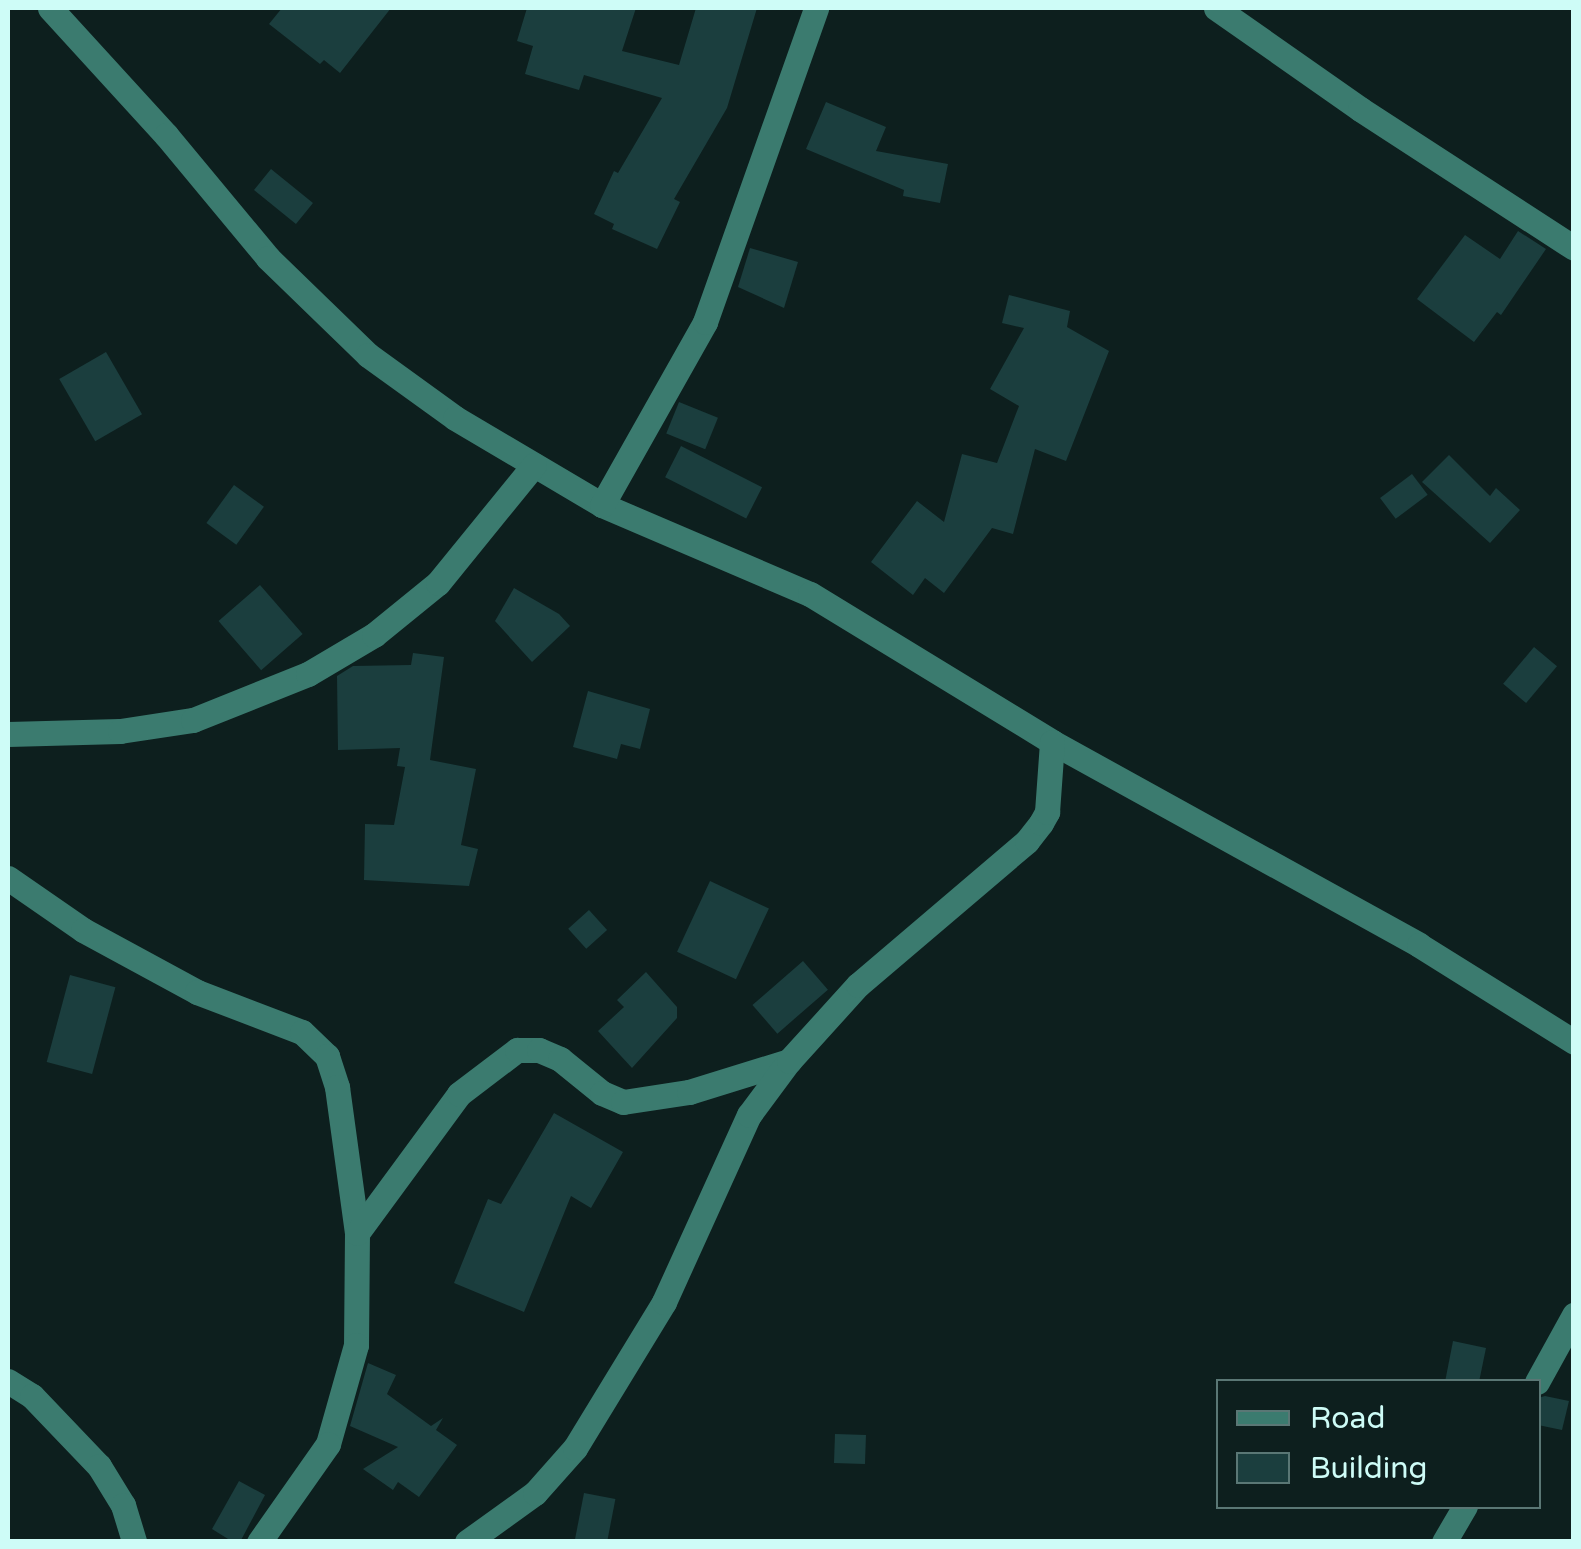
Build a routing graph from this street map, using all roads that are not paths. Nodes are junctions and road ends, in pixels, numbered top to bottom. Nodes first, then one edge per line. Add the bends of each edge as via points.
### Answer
1 (50, 8) edge
2 (816, 8) edge
3 (1216, 8) edge
4 (1574, 248) edge
5 (534, 465) junction
6 (602, 505) junction
7 (8, 734) edge
8 (1052, 742) junction
9 (8, 878) edge
10 (1574, 1042) edge
11 (788, 1061) junction
12 (357, 1233) junction
13 (1574, 1315) edge
14 (1538, 1379) edge
15 (8, 1380) edge
16 (1463, 1509) edge
17 (134, 1542) edge
18 (259, 1542) edge
19 (467, 1542) edge
20 (1444, 1542) edge

1 - 5 street via 268,258 368,355 454,418
2 - 6 street via 705,322
3 - 4 street
5 - 6 street
5 - 7 street via 438,583 374,636 308,674 192,720 120,731
6 - 8 street via 810,594
8 - 10 street via 1420,945
8 - 11 street via 1047,812 1027,840 858,986
9 - 12 street via 83,930 197,992 315,1040 337,1087
11 - 12 street via 689,1092 622,1102 560,1059 517,1050 459,1094
11 - 19 street via 749,1116 664,1302 575,1448 535,1493
12 - 18 street via 356,1346 328,1444
13 - 14 street
15 - 17 street via 99,1466 123,1505
16 - 20 street

